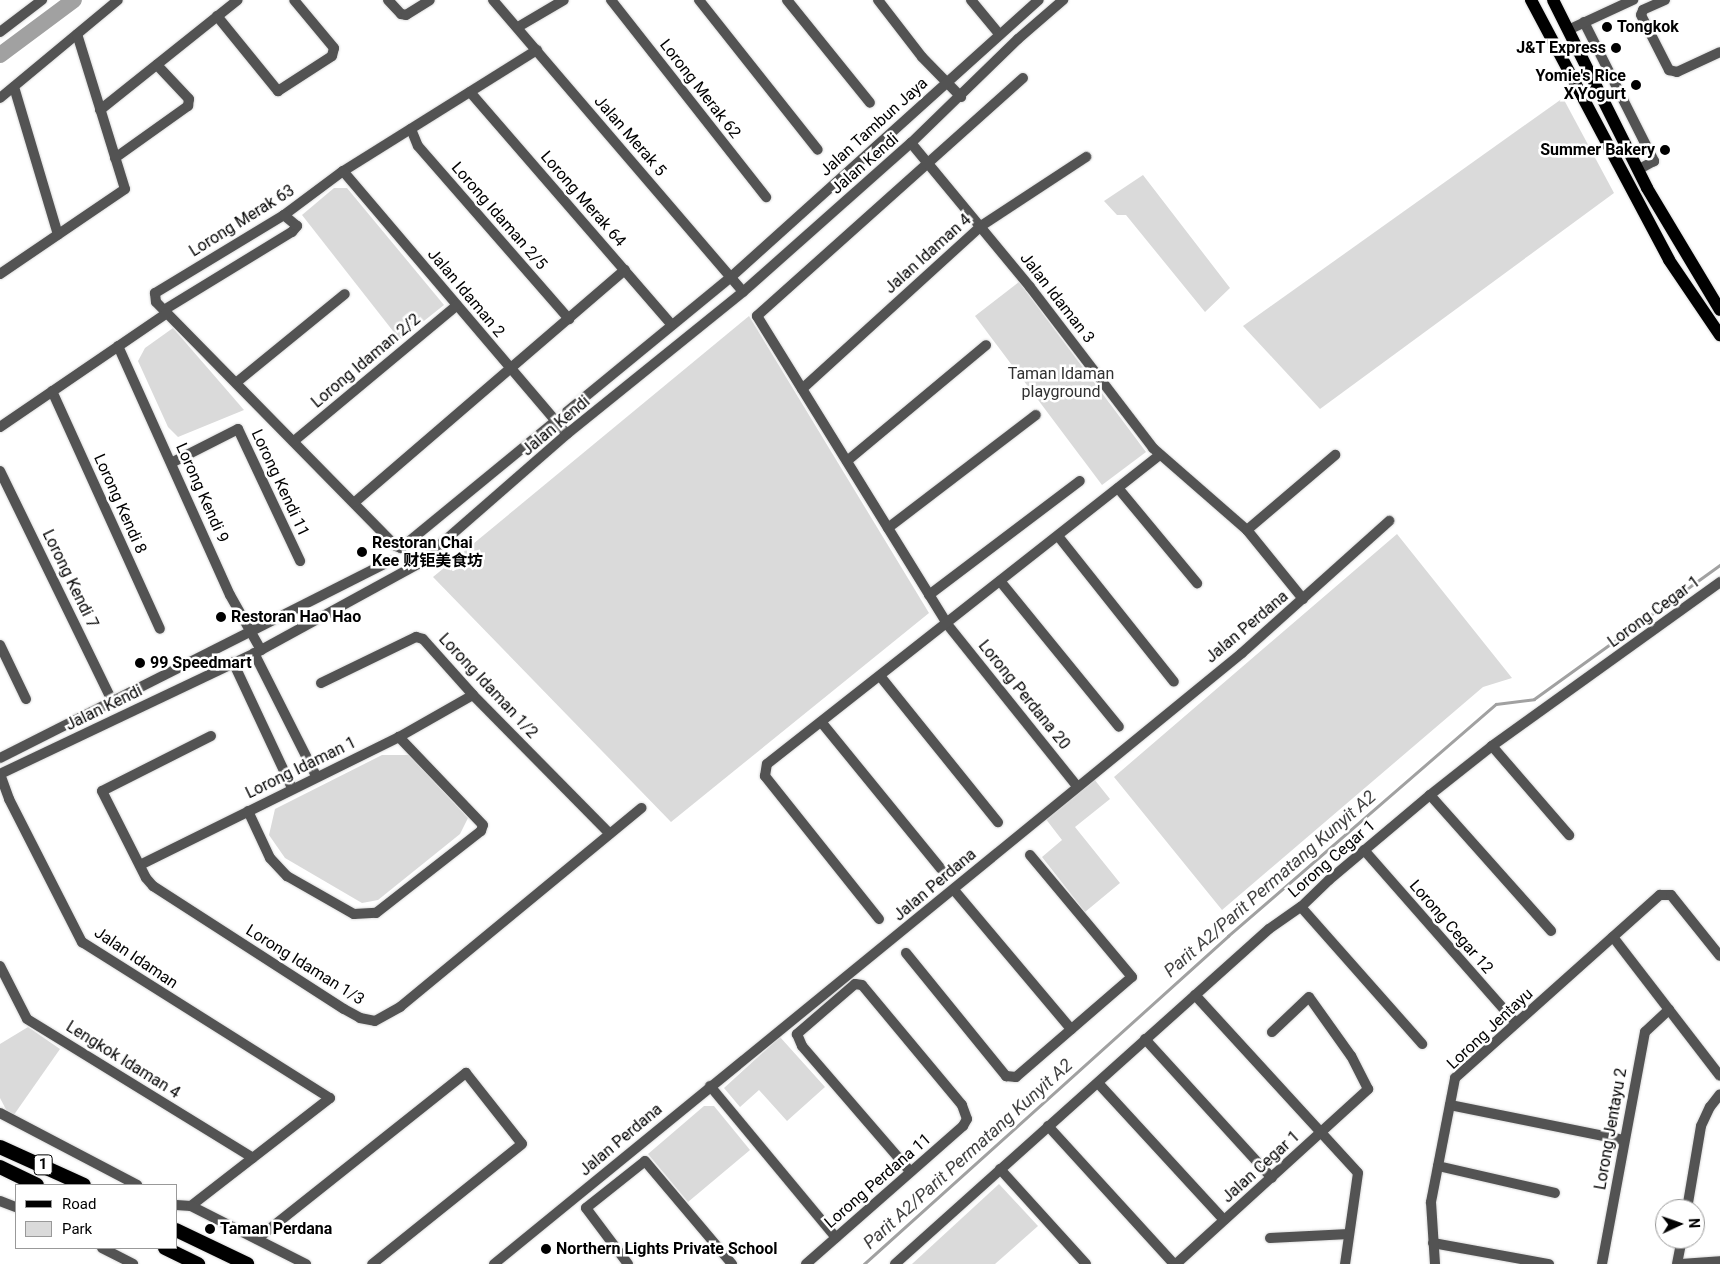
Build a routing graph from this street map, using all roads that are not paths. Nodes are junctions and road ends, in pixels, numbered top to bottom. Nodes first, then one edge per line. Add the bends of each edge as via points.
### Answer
1 (42, 0) edge
2 (118, 0) edge
3 (238, 0) edge
4 (294, 0) edge
5 (388, 0) edge
6 (430, 0) edge
7 (493, 0) edge
8 (564, 0) edge
9 (611, 0) edge
10 (699, 0) edge
11 (787, 0) edge
12 (878, 0) edge
13 (971, 0) edge
14 (1039, 0) edge
15 (1063, 0) edge
16 (1531, 0) edge
17 (1553, 0) edge
18 (1633, 0) edge
19 (1665, 0) edge
20 (217, 16) junction
21 (1584, 22) junction
22 (518, 27) junction
23 (1568, 30) junction
24 (0, 32) edge
25 (77, 34) junction
26 (1000, 35) junction
27 (537, 50) junction
28 (1720, 52) edge
29 (156, 65) junction
30 (1023, 78) dead end
31 (946, 82) junction
32 (14, 87) junction
33 (470, 92) junction
34 (0, 98) edge
35 (961, 98) junction
36 (870, 103) dead end
37 (100, 110) junction
38 (411, 129) junction
39 (911, 143) junction
40 (818, 150) dead end
41 (1086, 157) dead end
42 (115, 158) junction
43 (928, 163) junction
44 (1638, 170) junction
45 (343, 171) junction
46 (766, 197) dead end
47 (284, 215) junction
48 (980, 226) junction
49 (58, 235) junction
50 (625, 270) junction
51 (0, 274) edge
52 (731, 277) junction
53 (743, 292) junction
54 (345, 294) dead end
55 (457, 305) junction
56 (1720, 310) edge
57 (166, 312) junction
58 (569, 319) junction
59 (672, 325) junction
60 (1720, 335) edge
61 (118, 346) junction
62 (986, 346) dead end
63 (511, 368) junction
64 (236, 382) junction
65 (802, 389) junction
66 (52, 391) junction
67 (1036, 415) dead end
68 (556, 422) junction
69 (0, 427) edge
70 (567, 434) junction
71 (294, 441) junction
72 (1160, 455) junction
73 (1335, 455) dead end
74 (846, 461) junction
75 (173, 462) junction
76 (0, 471) edge
77 (1080, 481) dead end
78 (1118, 488) junction
79 (355, 502) junction
80 (1389, 521) dead end
81 (888, 528) junction
82 (1247, 530) junction
83 (1058, 536) junction
84 (300, 560) dead end
85 (390, 561) dead end
86 (1000, 581) junction
87 (1720, 582) edge
88 (1197, 584) dead end
89 (929, 596) junction
90 (1303, 599) junction
91 (946, 624) junction
92 (160, 629) dead end
93 (249, 631) junction
94 (0, 645) edge
95 (257, 651) junction
96 (233, 662) junction
97 (880, 676) junction
98 (1174, 682) dead end
99 (321, 683) dead end
100 (473, 695) junction
101 (26, 698) dead end
102 (112, 701) junction
103 (822, 723) junction
104 (1119, 727) dead end
105 (211, 736) dead end
106 (399, 737) junction
107 (1492, 746) junction
108 (0, 758) edge
109 (0, 774) edge
110 (316, 776) junction
111 (1077, 786) junction
112 (292, 788) junction
113 (1430, 795) junction
114 (5, 801) edge
115 (640, 808) dead end
116 (248, 811) junction
117 (998, 822) dead end
118 (609, 833) junction
119 (1569, 835) dead end
120 (1364, 850) junction
121 (1030, 855) dead end
122 (140, 865) junction
123 (941, 869) dead end
124 (954, 890) junction
125 (1301, 908) junction
126 (878, 919) dead end
127 (1551, 931) dead end
128 (1613, 937) junction
129 (906, 953) dead end
130 (1720, 956) edge
131 (0, 966) edge
132 (1195, 995) junction
133 (1669, 1010) junction
134 (1516, 1023) junction
135 (1071, 1029) junction
136 (1272, 1032) dead end
137 (1145, 1039) junction
138 (1422, 1044) dead end
139 (1720, 1076) edge
140 (1098, 1083) junction
141 (710, 1086) junction
142 (1720, 1094) edge
143 (1450, 1105) junction
144 (0, 1113) edge
145 (1048, 1126) junction
146 (1320, 1135) junction
147 (1624, 1140) junction
148 (0, 1147) edge
149 (253, 1158) junction
150 (1438, 1166) junction
151 (0, 1167) edge
152 (1000, 1169) junction
153 (910, 1170) junction
154 (0, 1173) edge
155 (18, 1176) junction
156 (1272, 1178) junction
157 (35, 1184) edge
158 (82, 1184) edge
159 (135, 1184) edge
160 (1556, 1193) dead end
161 (1689, 1199) edge
162 (0, 1201) edge
163 (178, 1205) edge
164 (191, 1206) junction
165 (15, 1207) edge
166 (1224, 1220) junction
167 (178, 1231) edge
168 (1350, 1234) junction
169 (836, 1238) junction
170 (1270, 1238) dead end
171 (257, 1239) junction
172 (1433, 1243) junction
173 (104, 1249) edge
174 (167, 1249) edge
175 (1681, 1249) edge
176 (1720, 1261) edge
177 (1081, 1262) edge
178 (133, 1264) edge
179 (198, 1264) edge
180 (246, 1264) edge
181 (306, 1264) edge
182 (372, 1264) edge
183 (494, 1264) edge
184 (628, 1264) edge
185 (732, 1264) edge
186 (806, 1264) edge
187 (895, 1264) edge
188 (1175, 1264) edge
189 (1345, 1264) edge
190 (1434, 1264) edge
191 (1548, 1264) edge
192 (1602, 1264) edge
193 (1679, 1264) edge

1 - 24 street
2 - 25 street
3 - 20 street
4 - 20 street via 334,48 332,56 278,91
5 - 6 street via 401,14 410,13
7 - 22 street, Jalan Merak 5
8 - 22 street
9 - 46 street, Lorong Merak 62
10 - 40 street
11 - 36 street
12 - 31 street
13 - 26 street
14 - 26 street, Jalan Tambun Jaya
15 - 35 street, Jalan Kendi via 1018,39
16 - 60 main road via 1669,260
17 - 23 main road
18 - 21 street
19 - 28 street via 1643,10 1641,15 1669,70 1677,72
20 - 29 street
21 - 23 street
21 - 44 street via 1654,161
22 - 27 street, Jalan Merak 5
23 - 44 main road
25 - 32 street
25 - 37 street
26 - 31 street, Jalan Tambun Jaya
27 - 33 street, Lorong Merak 63
27 - 52 street, Jalan Merak 5
29 - 37 street
29 - 42 street via 189,99 188,106
30 - 43 street
31 - 35 street
31 - 52 street, Jalan Tambun Jaya
32 - 34 street
32 - 49 street
33 - 38 street, Lorong Merak 63
33 - 50 street, Lorong Merak 64
35 - 39 street, Jalan Kendi
37 - 42 street
38 - 45 street, Lorong Merak 63
38 - 58 street, Lorong Idaman 2/5 via 418,146
39 - 43 street, Jalan Idaman 3
39 - 53 street, Jalan Kendi
41 - 48 street, Jalan Idaman 4
42 - 49 street via 125,189
43 - 48 street, Jalan Idaman 3
43 - 65 street, Lorong Perdana 20 via 757,316
44 - 56 main road via 1683,253
45 - 47 street, Lorong Merak 63
45 - 55 street, Jalan Idaman 2
47 - 57 street via 296,226 292,232
47 - 57 street, Lorong Merak 63 via 155,293 156,302
48 - 65 street, Jalan Idaman 4
48 - 72 street, Jalan Idaman 3
49 - 51 street
50 - 58 street
50 - 59 street, Lorong Merak 64
52 - 53 street, Jalan Merak 5
52 - 59 street, Jalan Kendi
53 - 70 street, Jalan Kendi
54 - 64 street
55 - 63 street, Jalan Idaman 2
55 - 71 street, Lorong Idaman 2/2
57 - 61 street
57 - 64 street
58 - 63 street
59 - 68 street, Jalan Kendi
61 - 66 street
61 - 75 street, Lorong Kendi 9
62 - 74 street
63 - 68 street, Jalan Idaman 2
63 - 79 street
64 - 71 street
65 - 74 street, Lorong Perdana 20
66 - 69 street
66 - 92 street, Lorong Kendi 8
67 - 81 street
68 - 70 street, Jalan Idaman 2
68 - 79 street, Jalan Kendi via 401,548
70 - 95 street, Jalan Kendi via 418,564
71 - 79 street
72 - 78 street
72 - 82 street, Jalan Idaman 3
73 - 82 street
74 - 81 street, Lorong Perdana 20
75 - 84 street, Lorong Kendi 11 via 238,429
75 - 93 street, Lorong Kendi 9 via 230,595
76 - 102 street, Lorong Kendi 7
77 - 89 street
78 - 83 street
78 - 88 street
80 - 90 street, Jalan Perdana
81 - 89 street, Lorong Perdana 20
82 - 90 street, Jalan Idaman 3
83 - 86 street
83 - 98 street
85 - 93 street, Jalan Kendi
86 - 91 street
86 - 104 street
87 - 107 street, Lorong Cegar 1
89 - 91 street, Lorong Perdana 20
90 - 111 street, Jalan Perdana
91 - 97 street
91 - 111 street, Lorong Perdana 20
93 - 95 street, Lorong Kendi 9
93 - 102 street, Jalan Kendi
94 - 101 street
95 - 96 street, Jalan Kendi
95 - 110 street, Lorong Kendi 9
96 - 109 street, Jalan Kendi
96 - 112 street
97 - 103 street
97 - 117 street
99 - 100 street, Lorong Idaman 1/2 via 416,637 423,639
100 - 106 street, Lorong Idaman 1
100 - 118 street, Lorong Idaman 1/2
102 - 108 street, Jalan Kendi
103 - 123 street
103 - 126 street via 767,764 765,776
105 - 122 street, Lorong Idaman 1/3 via 102,791
106 - 110 street, Lorong Idaman 1
106 - 116 street via 483,824 481,831 376,913 354,914 287,876 270,858
107 - 113 street, Lorong Cegar 1
107 - 119 street
109 - 114 street, Jalan Idaman
110 - 112 street, Lorong Idaman 1
111 - 124 street, Jalan Perdana
112 - 116 street, Lorong Idaman 1
113 - 120 street, Lorong Cegar 1
113 - 127 street
114 - 149 street, Jalan Idaman via 82,942 330,1098
115 - 118 street, Lorong Idaman 1/3
116 - 122 street, Lorong Idaman 1
118 - 122 street, Lorong Idaman 1/3 via 400,1007 375,1021 360,1018 344,1009 152,886
120 - 125 street, Lorong Cegar 1
120 - 134 street, Lorong Cegar 12
121 - 135 street via 1132,977
124 - 135 street
124 - 141 street, Jalan Perdana
125 - 132 street, Lorong Cegar 1 via 1269,929
125 - 138 street
128 - 130 street, Lorong Jentayu via 1660,895 1671,895
128 - 133 street
128 - 134 street, Lorong Jentayu
129 - 135 street via 1006,1076 1016,1077
131 - 149 street, Lengkok Idaman 4 via 27,1019
132 - 137 street, Lorong Cegar 1
132 - 146 street
133 - 139 street
133 - 147 street, Lorong Jentayu 2 via 1645,1032
134 - 143 street, Lorong Jentayu via 1455,1078
136 - 146 street, Jalan Cegar 1 via 1309,997 1351,1056 1367,1085 1366,1093
137 - 140 street, Lorong Cegar 1
137 - 156 street
140 - 145 street, Lorong Cegar 1
140 - 166 street
141 - 169 street
141 - 183 street, Jalan Perdana
142 - 161 street via 1701,1126
143 - 147 street
143 - 150 street, Lorong Jentayu
144 - 159 street
145 - 152 street, Lorong Cegar 1
145 - 188 street
146 - 156 street, Jalan Cegar 1
146 - 168 street via 1358,1174
147 - 192 street, Lorong Jentayu 2
148 - 158 highway, 1
149 - 164 street
150 - 160 street
150 - 172 street, Lorong Jentayu via 1432,1202
151 - 155 highway, 1
152 - 177 street
152 - 187 street, Lorong Cegar 1
153 - 153 street, Lorong Perdana 11 via 802,1046 797,1034 855,984 862,985 962,1105 967,1119 963,1126
153 - 169 street, Lorong Perdana 11
154 - 155 street
155 - 157 highway, 1
156 - 166 street, Jalan Cegar 1
162 - 165 street
163 - 164 street
164 - 171 street
166 - 188 street, Jalan Cegar 1
167 - 180 highway
168 - 170 street
168 - 189 street
169 - 186 street, Lorong Perdana 11
171 - 181 street
171 - 182 street via 466,1073 522,1144
172 - 190 street, Lorong Jentayu
172 - 191 street
173 - 178 street
174 - 179 highway
175 - 193 street
176 - 193 street
184 - 185 street via 586,1208 645,1162

